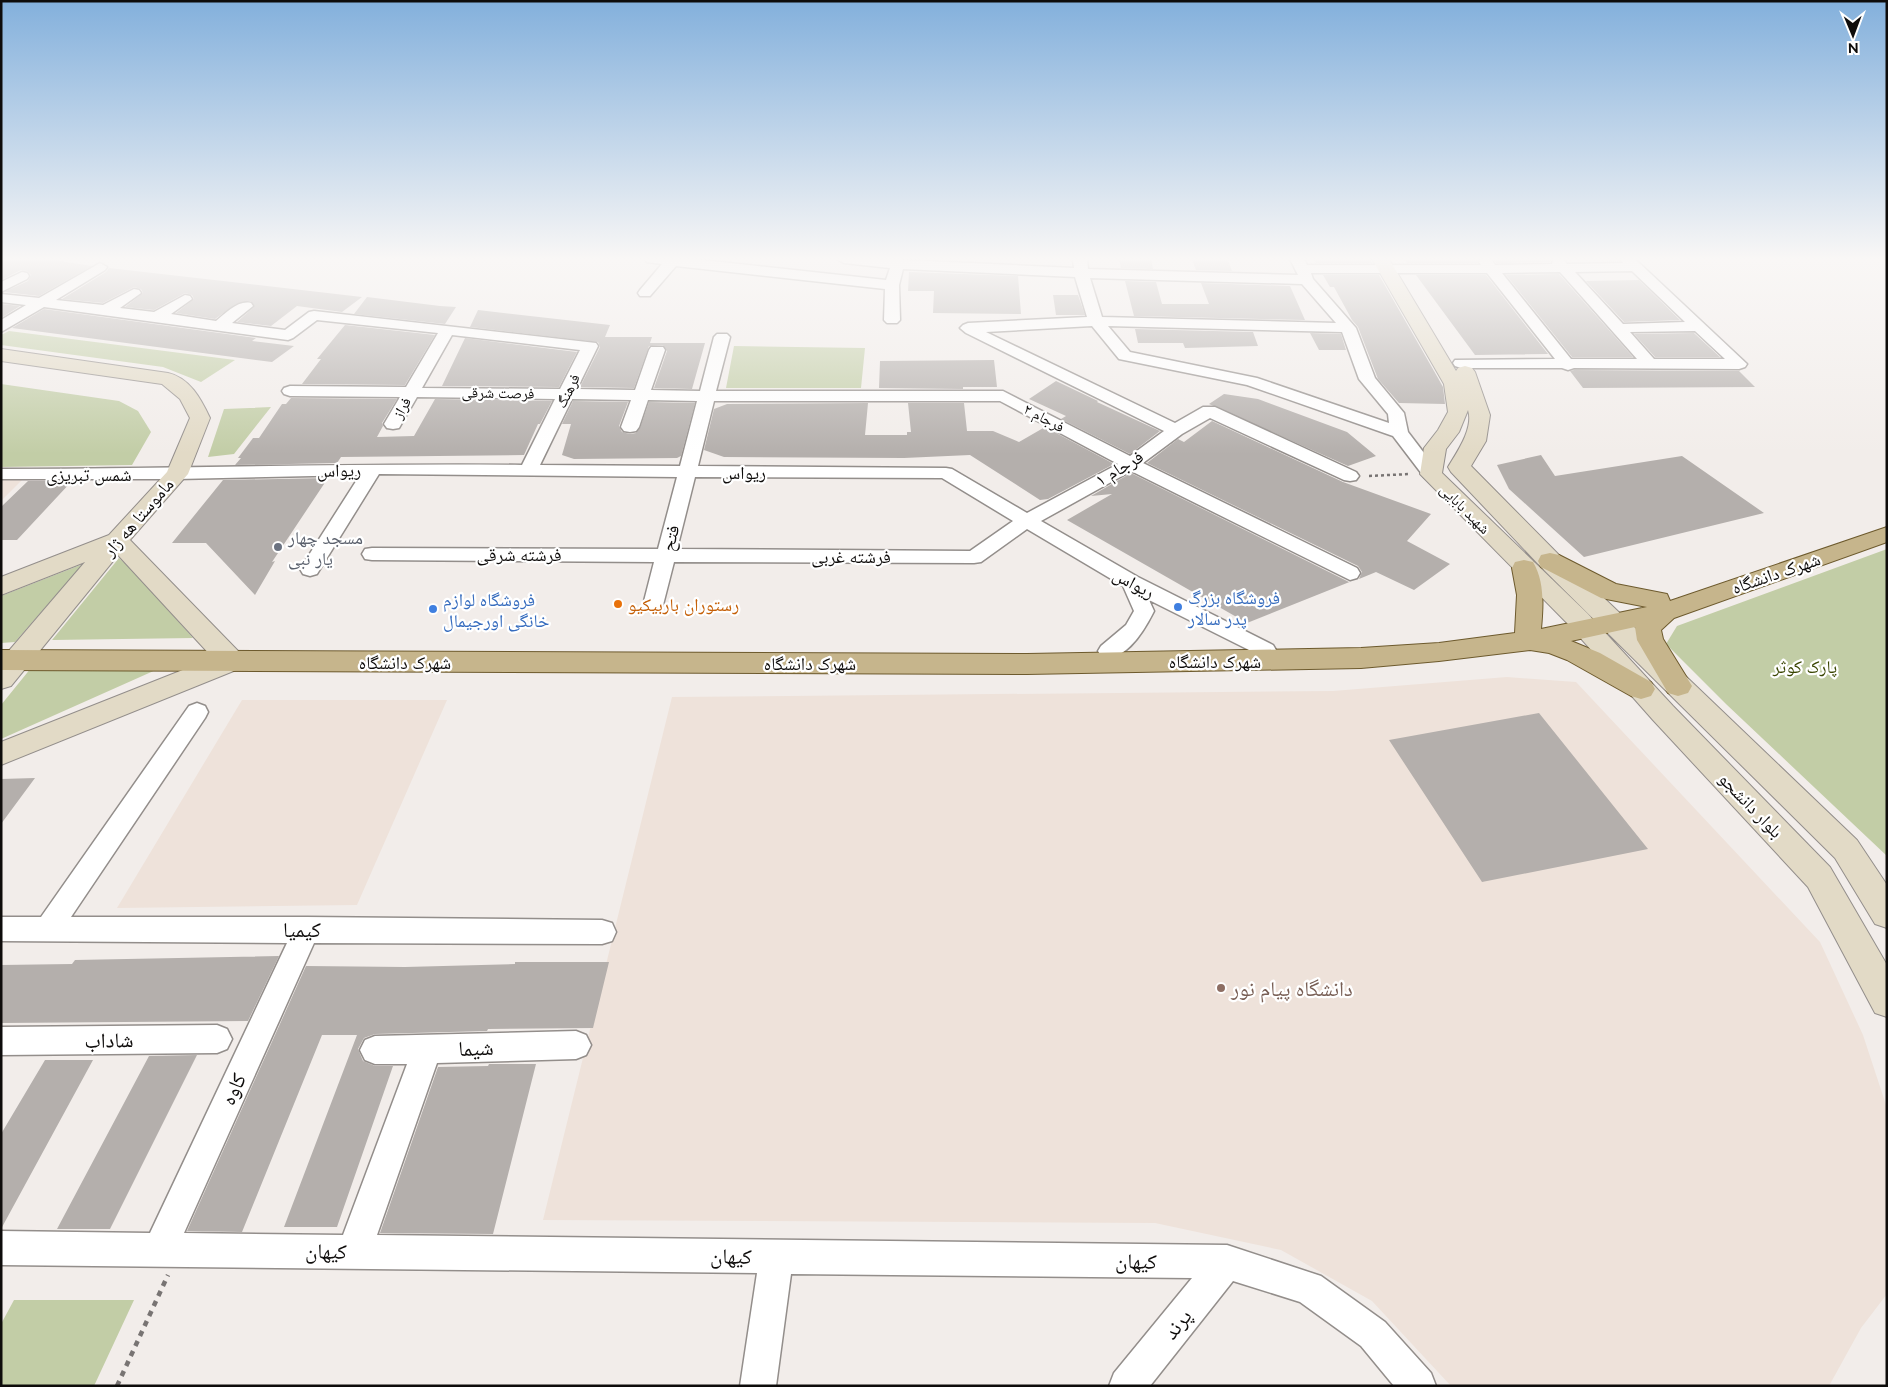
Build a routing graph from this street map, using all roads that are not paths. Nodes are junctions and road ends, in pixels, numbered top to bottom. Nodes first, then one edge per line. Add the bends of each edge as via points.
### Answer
1 (203, 324) edge
2 (221, 324) edge
3 (302, 324) edge
4 (395, 324) edge
5 (1046, 324) edge
6 (1098, 324) edge
7 (1194, 324) edge
8 (1345, 324) edge
9 (1422, 324) edge
10 (1433, 324) edge
11 (1535, 324) edge
12 (1614, 324) edge
13 (1696, 324) edge
14 (218, 326) junction
15 (1698, 326) junction
16 (1348, 328) junction
17 (1626, 328) dead end
18 (447, 330) junction
19 (722, 337) dead end
20 (657, 350) dead end
21 (1, 355) edge
22 (1461, 363) junction
23 (1568, 365) junction
24 (1652, 365) junction
25 (290, 391) dead end
26 (412, 392) junction
27 (566, 394) junction
28 (640, 395) junction
29 (707, 396) junction
30 (393, 424) dead end
31 (630, 427) dead end
32 (1176, 430) junction
33 (1399, 432) junction
34 (1131, 464) junction
35 (373, 469) junction
36 (528, 471) junction
37 (687, 472) junction
38 (1, 474) edge
39 (176, 474) junction
40 (1430, 474) junction
41 (1350, 476) road end
42 (1026, 521) junction
43 (1887, 523) edge
44 (1887, 534) edge
45 (118, 540) junction
46 (372, 554) dead end
47 (666, 555) junction
48 (1550, 561) junction
49 (1524, 568) junction
50 (310, 569) dead end
51 (1350, 573) dead end
52 (1131, 582) junction
53 (1, 587) edge
54 (653, 604) dead end
55 (1661, 606) junction
56 (1596, 621) junction
57 (1528, 634) junction
58 (1265, 650) junction
59 (1109, 651) junction
60 (226, 654) junction
61 (10, 659) edge
62 (1678, 686) junction
63 (1641, 689) junction
64 (197, 712) dead end
65 (1, 754) edge
66 (1819, 877) junction
67 (1866, 880) junction
68 (1887, 914) edge
69 (1, 929) edge
70 (48, 929) junction
71 (307, 929) junction
72 (602, 932) dead end
73 (1887, 1001) edge
74 (217, 1039) dead end
75 (4, 1045) edge
76 (576, 1045) dead end
77 (426, 1049) junction
78 (375, 1050) dead end
79 (1, 1248) edge
80 (170, 1250) junction
81 (354, 1252) junction
82 (776, 1257) junction
83 (1227, 1262) junction
84 (758, 1386) edge
85 (1127, 1386) edge
86 (1418, 1386) edge

1 - 14 street
2 - 14 street
3 - 14 street, فرهنگ via 288,335
4 - 18 street, فرهنگ
5 - 32 street via 968,328
6 - 33 street via 1125,356 1251,381
7 - 16 street
8 - 16 street
9 - 40 main road, شهید بابایی via 1454,384 1458,412 1435,448
10 - 22 main road, شهید بابایی
11 - 23 street
12 - 24 street
13 - 15 street
15 - 17 street
15 - 24 street via 1739,364
16 - 33 street via 1367,379 1396,413
18 - 26 street, فراز
18 - 27 street, فرهنگ via 590,346
19 - 29 street
20 - 28 street
21 - 39 main road, ماموستا هه ژار via 168,379 189,396 200,418
22 - 23 street
22 - 48 main road, شهید بابایی via 1480,415 1475,441 1459,466
23 - 24 street
25 - 26 street, فرصت شرقی
26 - 27 street, فرصت شرقی
26 - 30 street, فراز
27 - 28 street, فرصت شرقی
27 - 36 street, فرهنگ
28 - 29 street, فرصت شرقی
28 - 31 street
29 - 34 street, فرجام ۲ via 1003,396
29 - 37 street, فتح
32 - 34 street, فرجام ۱
32 - 41 street, فرجام ۱ via 1209,411
33 - 40 street
34 - 42 street, فرجام ۱
34 - 51 street, فرجام ۲
35 - 36 street, ریواس
35 - 39 street, ریواس
35 - 50 street
36 - 37 street, ریواس
37 - 42 street, ریواس via 946,473
37 - 47 street, فتح
38 - 39 street, شمس تبریزی
39 - 45 main road, ماموستا هه ژار
40 - 49 main road, شهید بابایی
42 - 47 street, فرشته غربی via 974,556
42 - 52 street, ریواس
43 - 55 main road via 1783,558
44 - 55 main road, شهرک دانشگاه
45 - 53 main road
45 - 60 main road
45 - 61 main road, ماموستا هه ژار
46 - 47 street, فرشته شرقی
47 - 54 street, فتح
48 - 55 main road via 1610,592
48 - 56 main road, شهید بابایی
49 - 56 main road, شهید بابایی
49 - 57 main road via 1530,591
52 - 58 street, ریواس
52 - 59 street via 1144,611 1134,630
55 - 56 main road, شهرک دانشگاه
55 - 62 main road via 1648,627 1650,640
56 - 57 main road, شهرک دانشگاه
56 - 62 main road, بلوار دانشجو
56 - 63 main road, بلوار دانشجو
57 - 58 main road
57 - 60 main road, شهرک دانشگاه via 1439,652 1267,661 998,664
57 - 63 main road via 1574,653
58 - 59 main road
59 - 60 main road via 414,649
60 - 61 main road, شهرک دانشگاه
60 - 65 main road
62 - 67 main road, بلوار دانشجو via 1846,849
63 - 66 main road, بلوار دانشجو
64 - 70 street
66 - 67 main road
66 - 73 main road, بلوار دانشجو
67 - 68 main road, بلوار دانشجو
69 - 70 street, کیمیا
70 - 71 street, کیمیا
71 - 72 street, کیمیا
71 - 80 street, کاوه
74 - 75 street, شاداب
76 - 77 street, شیما
77 - 78 street, شیما
77 - 81 street
79 - 80 street, کیهان
80 - 81 street, کیهان
81 - 82 street, کیهان
82 - 83 street, کیهان
82 - 84 street
83 - 85 street, پرند
83 - 86 street, کیهان via 1309,1288 1373,1334

